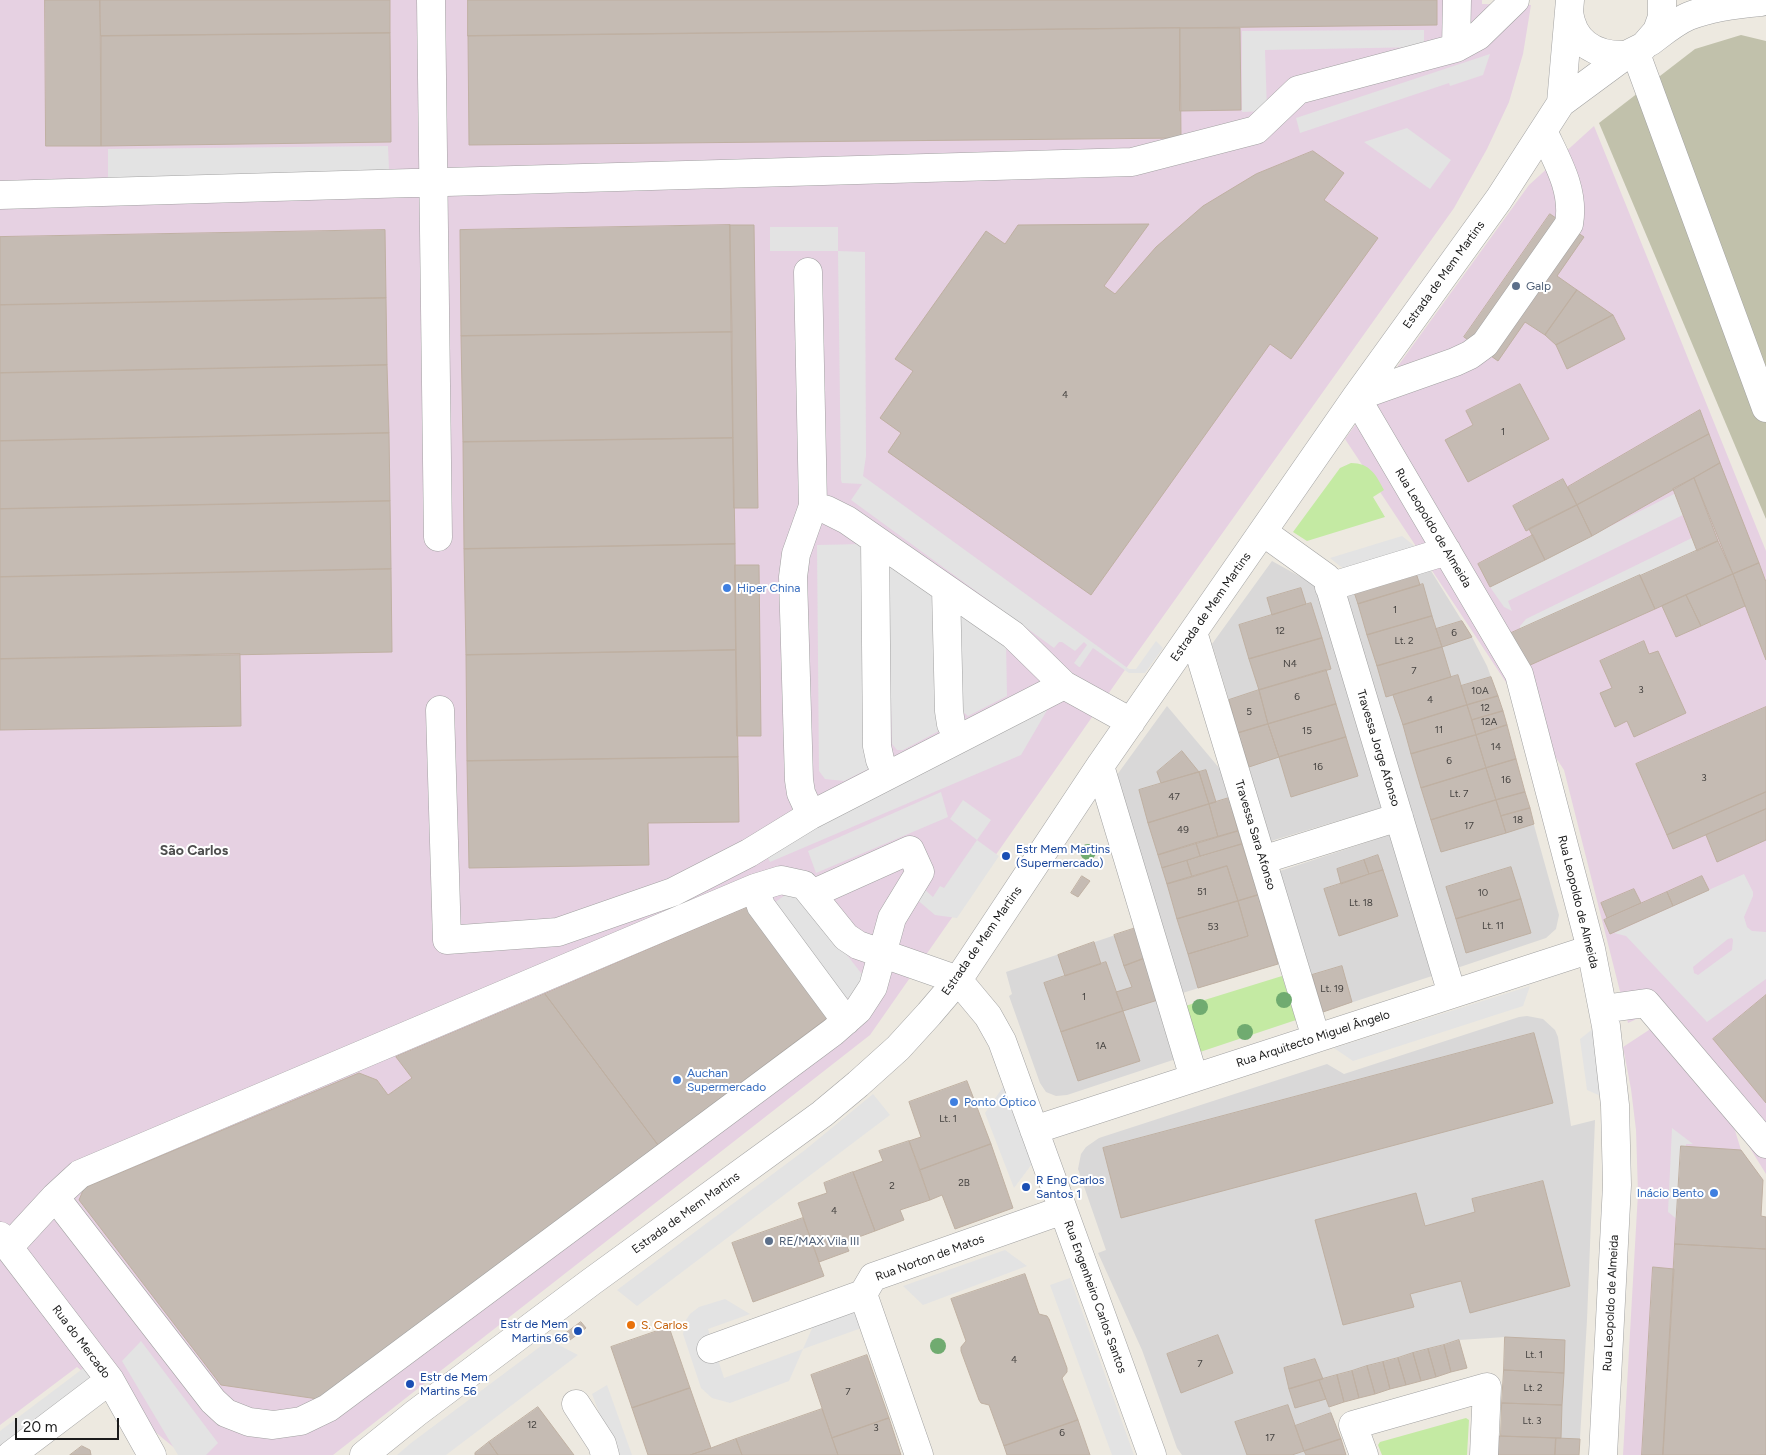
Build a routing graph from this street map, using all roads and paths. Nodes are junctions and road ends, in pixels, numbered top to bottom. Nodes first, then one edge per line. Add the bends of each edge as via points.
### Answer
1 (431, 0) edge
2 (1457, 0) edge
3 (1515, 0) edge
4 (1662, 0) edge
5 (1760, 2) edge
6 (1569, 3) edge
7 (1456, 48) junction
8 (1635, 51) junction
9 (1561, 103) junction
10 (1543, 131) junction
11 (433, 182) junction
12 (0, 195) edge
13 (808, 272) dead end
14 (1356, 397) junction
15 (1766, 408) edge
16 (812, 506) junction
17 (1263, 532) junction
18 (438, 537) dead end
19 (875, 540) junction
20 (1447, 551) junction
21 (1329, 587) junction
22 (946, 589) junction
23 (1193, 632) junction
24 (1064, 685) junction
25 (440, 710) dead end
26 (1130, 722) junction
27 (958, 739) junction
28 (1100, 766) junction
29 (887, 776) junction
30 (811, 815) junction
31 (1399, 817) junction
32 (1262, 860) junction
33 (756, 888) junction
34 (812, 894) junction
35 (1591, 949) junction
36 (882, 952) junction
37 (958, 980) junction
38 (1452, 994) junction
39 (1603, 1009) junction
40 (846, 1020) junction
41 (1316, 1038) junction
42 (1194, 1078) junction
43 (1034, 1130) junction
44 (1766, 1144) edge
45 (55, 1197) junction
46 (1063, 1210) junction
47 (4, 1242) edge
48 (863, 1294) junction
49 (711, 1349) dead end
50 (110, 1380) junction
51 (576, 1404) dead end
52 (11, 1455) edge
53 (152, 1455) edge
54 (364, 1455) edge
55 (605, 1455) edge
56 (919, 1455) edge
57 (1152, 1455) edge
58 (1364, 1455) edge
59 (1484, 1455) edge
60 (1603, 1455) edge

1 - 11 street
2 - 7 street
3 - 7 street via 1478,36
4 - 8 street, Estrada de Mem Martins via 1657,32
5 - 8 street via 1731,5 1689,16
6 - 8 street, Estrada de Mem Martins via 1570,21 1587,46 1601,53
6 - 9 street, Estrada de Mem Martins
7 - 11 street via 1298,90 1256,130 1132,162
8 - 9 street, Estrada de Mem Martins
8 - 15 street
9 - 10 street, Estrada de Mem Martins
10 - 14 street, Estrada de Mem Martins via 1499,199
10 - 14 street via 1571,198 1569,224 1485,344 1455,362
11 - 12 street
11 - 18 street
13 - 16 street
14 - 17 street, Estrada de Mem Martins
14 - 20 street, Rua Leopoldo de Almeida
16 - 19 street via 847,520
16 - 30 street via 796,554 793,577 799,780
17 - 21 street, Travessa Jorge Afonso via 1327,578
17 - 23 street, Estrada de Mem Martins
19 - 22 street
19 - 29 street via 878,746
20 - 21 street
20 - 35 street, Rua Leopoldo de Almeida via 1519,674
21 - 31 street, Travessa Jorge Afonso
22 - 24 street via 1013,635
22 - 27 street via 948,711
23 - 26 street, Estrada de Mem Martins
23 - 32 street, Travessa Sara Afonso
24 - 26 street
24 - 27 street
25 - 30 street via 447,940 558,932 665,895 750,853
26 - 28 street, Estrada de Mem Martins
27 - 29 street
28 - 37 street, Estrada de Mem Martins
28 - 42 street
29 - 30 street
31 - 32 street
31 - 38 street, Travessa Jorge Afonso
32 - 41 street, Travessa Sara Afonso
33 - 34 street via 781,880 804,885
33 - 40 street via 762,906
33 - 45 street via 80,1174
34 - 36 street via 846,937 858,945
34 - 36 street via 910,850 920,872 892,918
35 - 38 street, Rua Arquitecto Miguel Ângelo
35 - 39 street, Rua Leopoldo de Almeida
36 - 37 street
36 - 40 street via 873,987 858,1010
37 - 43 street, Rua Engenheiro Carlos Santos via 988,1016 1002,1041
37 - 54 street, Estrada de Mem Martins via 898,1048 822,1114 591,1282
38 - 41 street, Rua Arquitecto Miguel Ângelo
39 - 44 street via 1646,1003
39 - 60 street, Rua Leopoldo de Almeida via 1615,1106 1617,1185
40 - 45 street via 328,1408 301,1421 273,1425 249,1422 226,1413 213,1401
41 - 42 street, Rua Arquitecto Miguel Ângelo
42 - 43 street, Rua Arquitecto Miguel Ângelo
43 - 46 street, Rua Engenheiro Carlos Santos
45 - 47 street
46 - 48 street, Rua Norton de Matos via 873,1277
46 - 57 street, Rua Engenheiro Carlos Santos
47 - 50 street, Rua do Mercado
48 - 49 street
48 - 56 street
50 - 52 street
50 - 53 street, Rua do Mercado
51 - 55 street via 602,1444
58 - 59 street via 1353,1425 1487,1387

